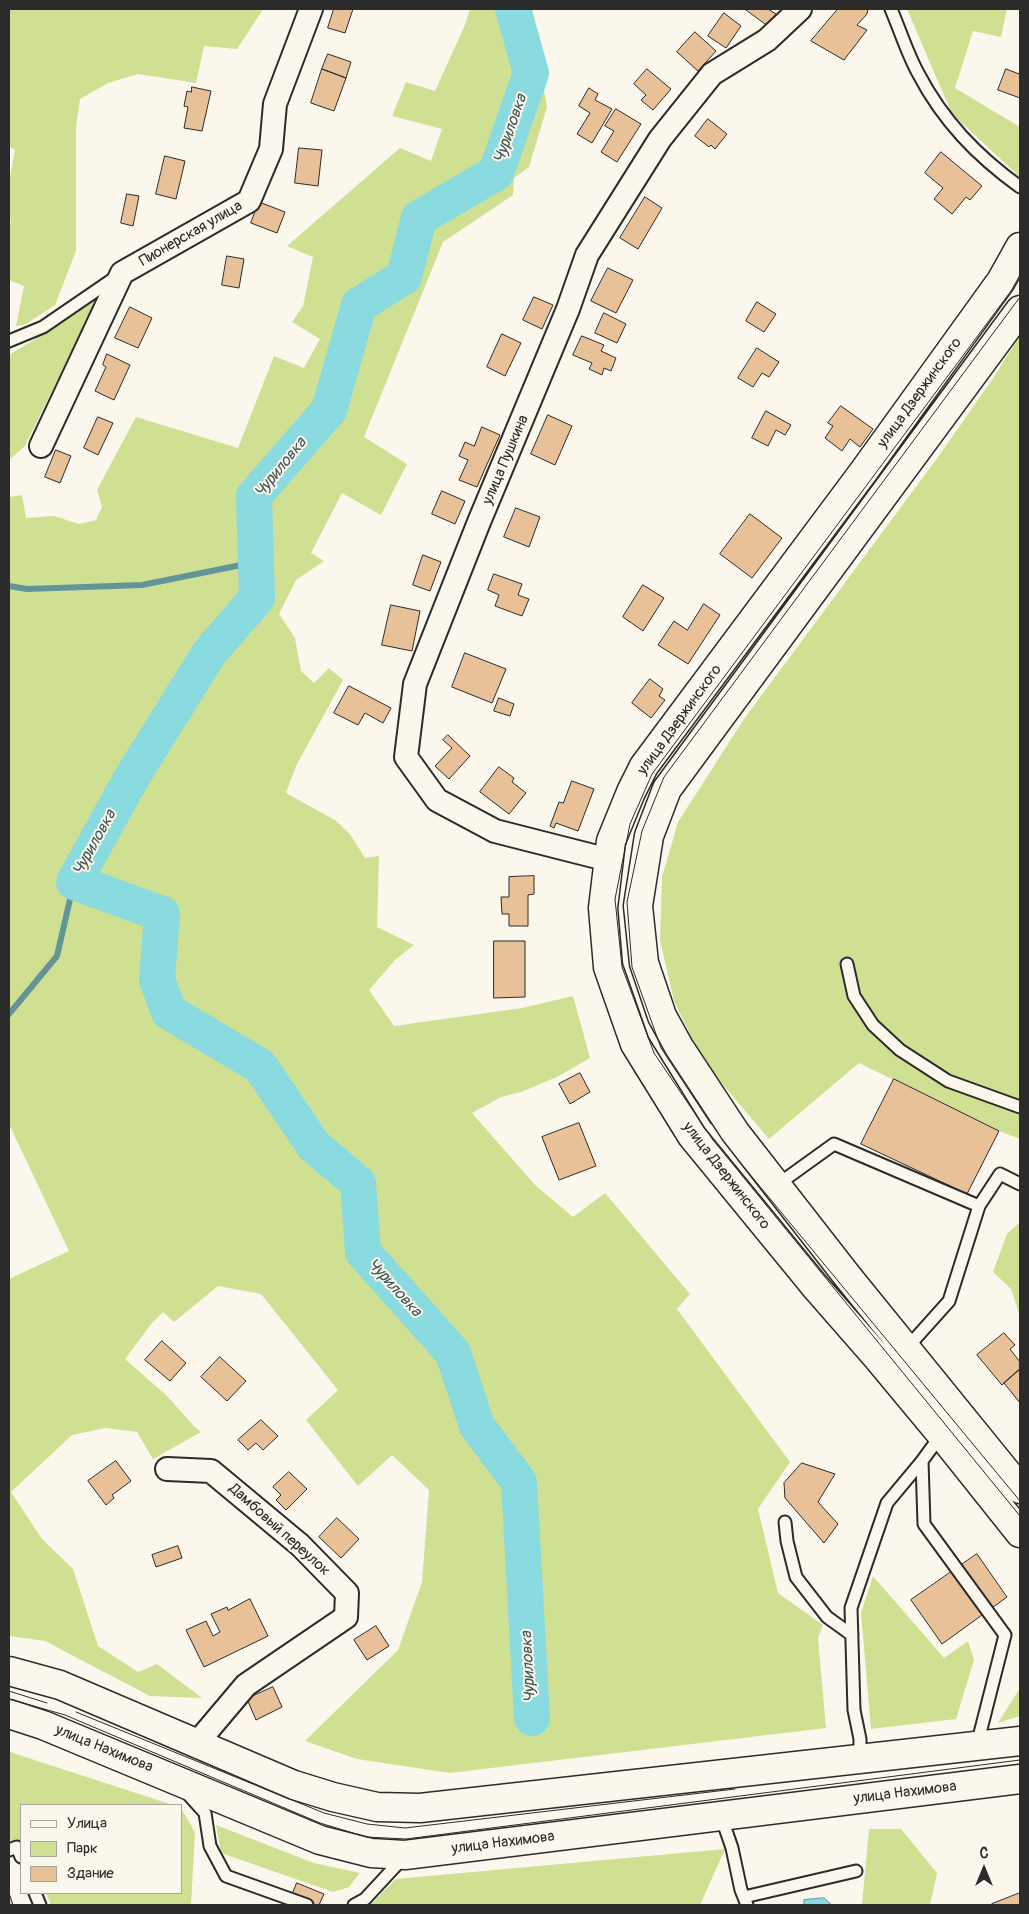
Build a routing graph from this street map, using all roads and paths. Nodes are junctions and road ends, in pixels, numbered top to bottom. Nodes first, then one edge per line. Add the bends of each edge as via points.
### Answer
1 (311, 9) edge
2 (800, 9) edge
3 (891, 9) edge
4 (1020, 187) edge
5 (1020, 247) edge
6 (122, 273) junction
7 (1020, 310) edge
8 (9, 341) edge
9 (41, 446) dead end
10 (609, 860) junction
11 (847, 964) dead end
12 (1020, 1107) edge
13 (1020, 1184) edge
14 (777, 1185) junction
15 (979, 1206) junction
16 (906, 1349) junction
17 (951, 1425) junction
18 (922, 1460) junction
19 (167, 1468) dead end
20 (1020, 1489) edge
21 (785, 1522) dead end
22 (1020, 1533) edge
23 (852, 1634) junction
24 (9, 1671) edge
25 (9, 1714) edge
26 (1020, 1741) edge
27 (197, 1744) junction
28 (977, 1746) junction
29 (860, 1759) junction
30 (172, 1777) junction
31 (1020, 1779) edge
32 (720, 1816) junction
33 (9, 1850) edge
34 (20, 1854) edge
35 (405, 1855) junction
36 (856, 1871) dead end
37 (745, 1901) edge
38 (307, 1905) edge
39 (354, 1905) edge

1 - 6 street, Пионерская улица via 275,104 270,149 249,200
2 - 10 street, улица Пушкина via 767,40 712,74 660,139 587,255 416,684 406,757 437,800 495,831
3 - 4 lane via 918,73 947,120 992,166
5 - 10 main road, улица Дзержинского via 1001,281 864,471 644,766 611,841
6 - 8 lane via 43,327
6 - 9 street, Пионерская улица
7 - 14 main road, улица Дзержинского via 667,789 649,836 638,906 644,962 662,1016 735,1132
10 - 17 main road, улица Дзержинского via 603,908 608,967 635,1044 692,1136 814,1285 877,1357
11 - 12 lane via 854,996 872,1025 900,1050 948,1081
13 - 15 lane via 1000,1174
14 - 15 lane via 834,1144
14 - 16 main road, улица Дзержинского
15 - 16 lane via 949,1301
16 - 17 main road, улица Дзержинского
17 - 18 lane
17 - 20 main road, улица Дзержинского
17 - 22 main road, улица Дзержинского
18 - 23 lane via 887,1503 851,1608
18 - 28 lane via 924,1524 1005,1634
19 - 27 street, Дамбовый переулок via 212,1471 300,1545 346,1593 346,1617 246,1685
21 - 23 lane via 796,1577 827,1617
23 - 29 lane via 854,1710
24 - 27 main road via 60,1685
25 - 30 main road, улица Нахимова via 43,1724
26 - 28 main road
27 - 29 main road via 294,1785 333,1797 377,1807 420,1808
28 - 29 main road
30 - 35 main road, улица Нахимова via 320,1840 370,1853
30 - 38 lane via 205,1812 210,1846 226,1876
31 - 32 main road, улица Нахимова
32 - 35 main road, улица Нахимова
32 - 37 lane
33 - 34 lane via 18,1847
35 - 39 lane via 365,1899
36 - 37 lane

